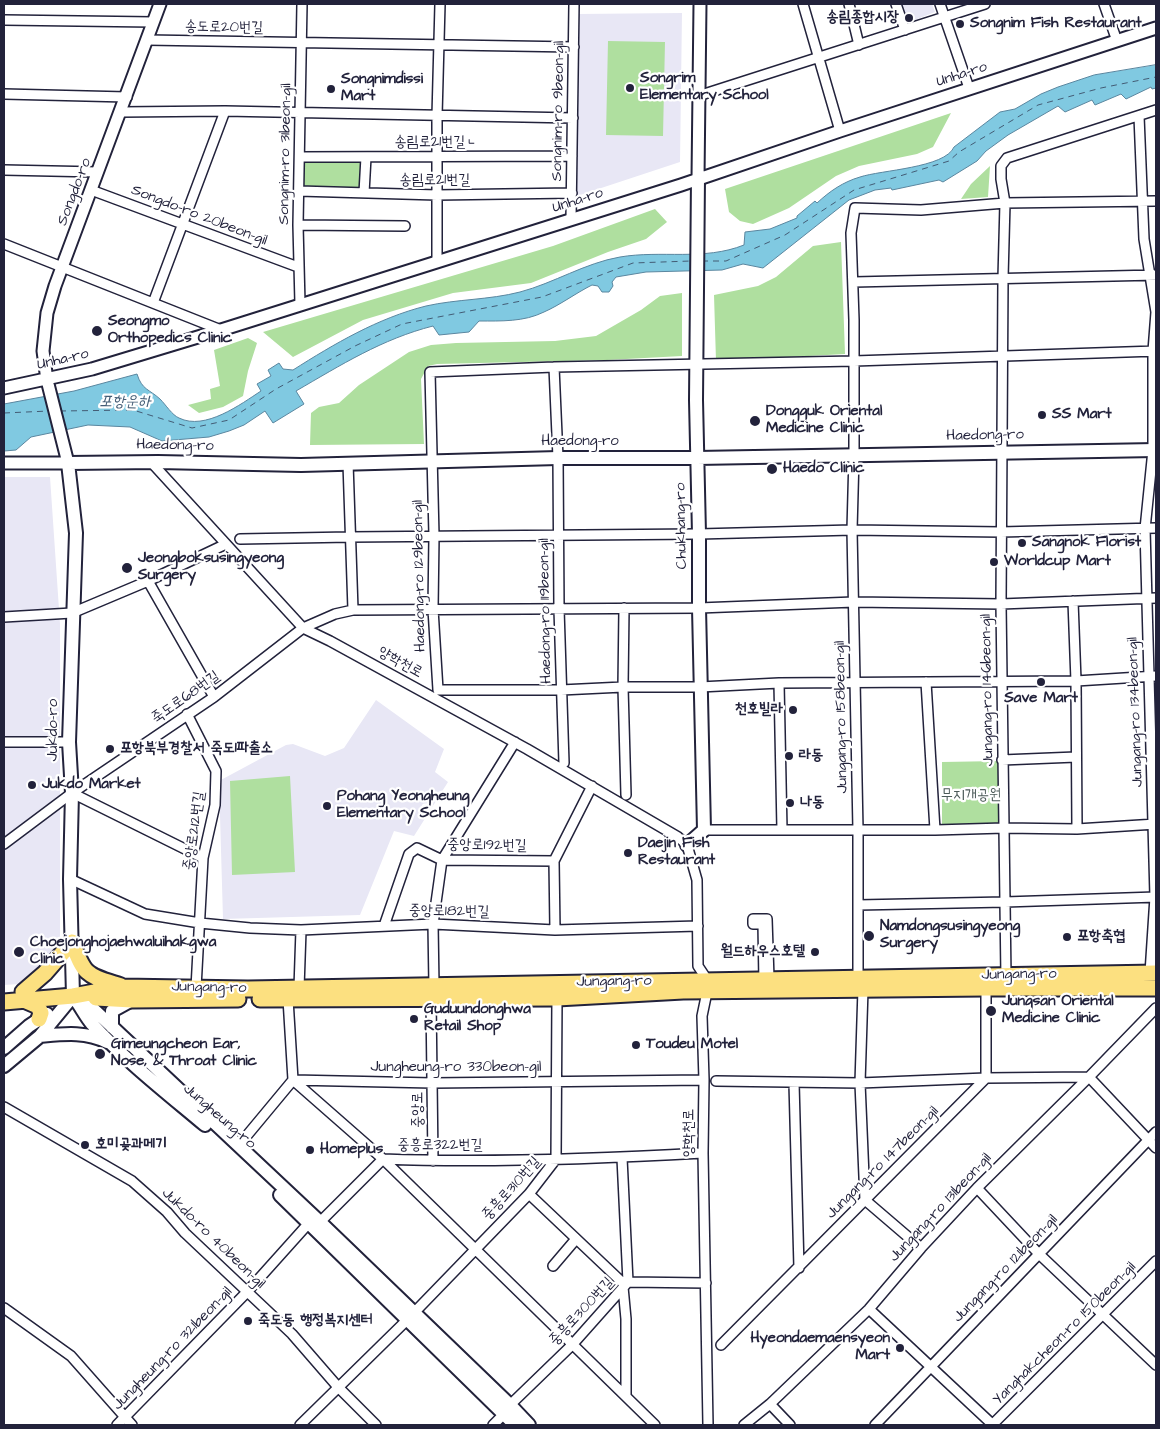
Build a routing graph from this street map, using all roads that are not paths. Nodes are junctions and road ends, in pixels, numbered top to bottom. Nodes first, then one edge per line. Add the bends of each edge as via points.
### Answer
1 (160, 4) edge
2 (302, 4) edge
3 (440, 4) edge
4 (574, 4) edge
5 (700, 4) edge
6 (803, 4) edge
7 (849, 4) edge
8 (896, 4) edge
9 (940, 4) edge
10 (985, 4) edge
11 (1104, 4) edge
12 (944, 16) junction
13 (4, 20) edge
14 (153, 22) junction
15 (1156, 28) edge
16 (905, 30) junction
17 (147, 40) junction
18 (1117, 41) junction
19 (301, 43) junction
20 (439, 45) junction
21 (860, 45) junction
22 (574, 47) junction
23 (818, 57) junction
24 (969, 88) junction
25 (4, 94) edge
26 (698, 96) junction
27 (127, 97) junction
28 (1156, 110) edge
29 (226, 111) junction
30 (121, 112) junction
31 (300, 113) junction
32 (437, 116) junction
33 (1139, 116) junction
34 (573, 118) junction
35 (840, 131) junction
36 (437, 156) junction
37 (572, 156) junction
38 (300, 157) junction
39 (366, 157) junction
40 (4, 170) edge
41 (98, 172) junction
42 (698, 178) junction
43 (91, 190) junction
44 (299, 191) junction
45 (364, 193) junction
46 (572, 193) junction
47 (437, 195) junction
48 (1156, 201) edge
49 (1142, 202) junction
50 (1005, 203) junction
51 (571, 219) junction
52 (181, 225) junction
53 (298, 225) junction
54 (405, 226) dead end
55 (4, 244) edge
56 (437, 262) junction
57 (298, 267) junction
58 (62, 268) junction
59 (1154, 275) edge
60 (1003, 278) junction
61 (854, 282) junction
62 (153, 303) junction
63 (300, 304) junction
64 (221, 330) junction
65 (1155, 351) edge
66 (1003, 355) junction
67 (854, 361) junction
68 (696, 364) junction
69 (554, 367) junction
70 (47, 380) junction
71 (4, 388) edge
72 (1154, 450) edge
73 (1002, 452) junction
74 (854, 456) junction
75 (558, 458) junction
76 (697, 458) junction
77 (431, 461) junction
78 (151, 462) junction
79 (4, 463) edge
80 (68, 463) junction
81 (348, 464) junction
82 (1156, 528) edge
83 (1145, 529) junction
84 (852, 530) junction
85 (1001, 532) junction
86 (699, 534) junction
87 (434, 536) junction
88 (559, 536) junction
89 (350, 537) junction
90 (240, 539) dead end
91 (226, 544) junction
92 (148, 581) junction
93 (1146, 598) junction
94 (1156, 598) edge
95 (1073, 601) junction
96 (854, 602) junction
97 (1001, 604) junction
98 (624, 608) junction
99 (698, 608) junction
100 (433, 609) junction
101 (559, 609) junction
102 (353, 610) junction
103 (72, 612) junction
104 (4, 617) edge
105 (303, 628) junction
106 (1152, 676) edge
107 (1076, 681) junction
108 (855, 682) junction
109 (926, 682) junction
110 (1002, 682) junction
111 (779, 683) junction
112 (623, 687) junction
113 (700, 687) junction
114 (561, 690) junction
115 (214, 697) junction
116 (187, 714) junction
117 (4, 742) edge
118 (69, 742) junction
119 (515, 742) junction
120 (1076, 757) junction
121 (1002, 760) junction
122 (564, 763) dead end
123 (592, 786) junction
124 (72, 793) junction
125 (626, 795) dead end
126 (1155, 824) edge
127 (1004, 828) junction
128 (1077, 829) junction
129 (704, 830) junction
130 (782, 830) junction
131 (858, 830) junction
132 (935, 830) junction
133 (683, 841) junction
134 (4, 844) edge
135 (203, 858) junction
136 (442, 860) junction
137 (554, 861) junction
138 (70, 879) junction
139 (1156, 897) edge
140 (1005, 902) junction
141 (858, 905) junction
142 (200, 923) junction
143 (433, 924) junction
144 (384, 926) junction
145 (698, 926) junction
146 (301, 930) junction
147 (554, 930) junction
148 (72, 942) junction
149 (1153, 973) edge
150 (1006, 982) junction
151 (766, 983) junction
152 (861, 983) junction
153 (708, 986) junction
154 (122, 987) junction
155 (196, 988) junction
156 (299, 988) junction
157 (986, 988) junction
158 (1156, 988) edge
159 (4, 992) edge
160 (433, 992) junction
161 (24, 996) junction
162 (74, 996) junction
163 (557, 998) junction
164 (288, 999) junction
165 (132, 1000) junction
166 (4, 1002) edge
167 (1156, 1008) edge
168 (40, 1019) junction
169 (112, 1026) junction
170 (40, 1036) junction
171 (114, 1045) junction
172 (4, 1048) edge
173 (4, 1066) edge
174 (1089, 1077) junction
175 (986, 1078) junction
176 (293, 1080) junction
177 (704, 1080) junction
178 (716, 1081) dead end
179 (557, 1082) junction
180 (433, 1083) junction
181 (794, 1083) junction
182 (860, 1083) junction
183 (4, 1107) edge
184 (1156, 1132) edge
185 (1148, 1140) junction
186 (239, 1145) junction
187 (1156, 1148) edge
188 (703, 1153) junction
189 (622, 1158) junction
190 (383, 1159) junction
191 (556, 1159) junction
192 (433, 1161) junction
193 (977, 1188) junction
194 (529, 1194) junction
195 (865, 1200) junction
196 (314, 1223) junction
197 (576, 1239) junction
198 (921, 1248) junction
199 (475, 1249) junction
200 (1039, 1254) junction
201 (1156, 1262) edge
202 (553, 1266) dead end
203 (799, 1268) junction
204 (706, 1283) junction
205 (625, 1285) junction
206 (247, 1292) junction
207 (4, 1308) edge
208 (868, 1308) junction
209 (1103, 1315) junction
210 (410, 1317) junction
211 (572, 1344) junction
212 (721, 1345) dead end
213 (1156, 1365) edge
214 (932, 1366) junction
215 (338, 1387) junction
216 (626, 1396) junction
217 (770, 1404) junction
218 (507, 1410) junction
219 (125, 1417) junction
220 (117, 1425) edge
221 (132, 1425) edge
222 (300, 1425) edge
223 (376, 1425) edge
224 (493, 1425) edge
225 (515, 1425) edge
226 (529, 1425) edge
227 (655, 1425) edge
228 (708, 1425) edge
229 (744, 1425) edge
230 (790, 1425) edge
231 (875, 1425) edge
232 (993, 1425) edge

1 - 14 street, Songdo-ro
2 - 19 street, Songnim-ro 31beon-gil
3 - 20 street
4 - 22 street, Songnim-ro 9beon-gil
5 - 26 street
6 - 23 street
7 - 21 street
8 - 16 street
9 - 12 street
10 - 12 street
11 - 18 street
12 - 16 street
12 - 24 street
13 - 14 street
14 - 17 street, Songdo-ro
15 - 18 street, Unha-ro
16 - 21 street
17 - 19 street, 송도로20번길
17 - 27 street, Songdo-ro
18 - 24 street, Unha-ro
19 - 20 street
19 - 31 street, Songnim-ro 31beon-gil
20 - 22 street
20 - 32 street
21 - 23 street
22 - 34 street, Songnim-ro 9beon-gil
23 - 26 street
23 - 35 street
24 - 35 street, Unha-ro
25 - 27 street
26 - 42 street
27 - 30 street, Songdo-ro
28 - 33 street, Jungang-ro 146beon-gil
29 - 30 street
29 - 31 street
29 - 52 street
30 - 41 street, Songdo-ro
31 - 32 street
31 - 38 street, Songnim-ro 31beon-gil
32 - 34 street
32 - 36 street
33 - 49 street, Jungang-ro 134beon-gil
33 - 50 street, Jungang-ro 146beon-gil via 1007,158 1000,166
34 - 37 street, Songnim-ro 9beon-gil
35 - 42 street, Unha-ro
36 - 37 street, 송림로21번길ㄴ
36 - 39 street, 송림로21번길ㄴ
36 - 47 street
37 - 46 street, Songnim-ro 9beon-gil
38 - 39 street, 송림로21번길ㄴ
38 - 44 street, Songnim-ro 31beon-gil
39 - 45 street
40 - 41 street
41 - 43 street, Songdo-ro
42 - 51 street, Unha-ro
42 - 68 main road, Chukhang-ro
43 - 52 street, Songdo-ro 20beon-gil
43 - 58 street, Songdo-ro
44 - 45 street, 송림로21번길
44 - 53 street, Songnim-ro 31beon-gil
45 - 47 street, 송림로21번길
46 - 47 street, 송림로21번길
46 - 51 street, Songnim-ro 9beon-gil
47 - 56 street
48 - 49 street
49 - 50 street
49 - 59 street, Jungang-ro 134beon-gil via 1144,239
50 - 60 street, Jungang-ro 146beon-gil
50 - 61 street, Jungang-ro 158beon-gil via 921,210 855,208 851,233
51 - 56 street, Unha-ro
52 - 57 street, Songdo-ro 20beon-gil
52 - 62 street
53 - 54 street
53 - 57 street, Songnim-ro 31beon-gil
55 - 58 street
56 - 63 street, Unha-ro
57 - 63 street, Songnim-ro 31beon-gil
58 - 62 street
58 - 70 street, Songdo-ro via 44,325
59 - 60 street
59 - 65 street, Jungang-ro 134beon-gil
60 - 61 street
60 - 66 street, Jungang-ro 146beon-gil
61 - 67 street, Jungang-ro 158beon-gil
62 - 64 street
63 - 64 street, Unha-ro
64 - 70 street, Unha-ro
65 - 66 street
65 - 72 street, Jungang-ro 134beon-gil
66 - 67 street
66 - 73 street, Jungang-ro 146beon-gil
67 - 68 street
67 - 74 street, Jungang-ro 158beon-gil
68 - 69 street
68 - 76 main road, Chukhang-ro
69 - 75 street, Haedong-ro 119beon-gil
69 - 77 street, Haedong-ro 129beon-gil via 430,372
70 - 71 street, Unha-ro
70 - 80 street, Songdo-ro
72 - 73 main road, Haedong-ro
72 - 83 street, Jungang-ro 134beon-gil
73 - 74 main road, Haedong-ro
73 - 85 street, Jungang-ro 146beon-gil
74 - 76 main road, Haedong-ro
74 - 84 street, Jungang-ro 158beon-gil
75 - 76 main road, Haedong-ro
75 - 77 main road, Haedong-ro
75 - 88 street, Haedong-ro 119beon-gil
76 - 86 main road, Chukhang-ro
77 - 81 main road, Haedong-ro
77 - 87 street, Haedong-ro 129beon-gil
78 - 80 main road, Haedong-ro
78 - 81 main road, Haedong-ro
78 - 91 street, 양학천로
79 - 80 street, Haedong-ro
80 - 103 main road, Jukdo-ro via 76,533
81 - 89 street
82 - 83 street
83 - 85 street
83 - 93 street, Jungang-ro 134beon-gil
84 - 85 street
84 - 86 street
84 - 96 street, Jungang-ro 158beon-gil
85 - 97 street, Jungang-ro 146beon-gil
86 - 88 street
86 - 99 main road, Chukhang-ro
87 - 88 street
87 - 89 street
87 - 100 street, Haedong-ro 129beon-gil
88 - 101 street, Haedong-ro 119beon-gil
89 - 90 street
89 - 102 street
91 - 92 street
91 - 105 street, 양학천로
92 - 103 street
92 - 115 street
93 - 94 street, 죽도로68번길
93 - 95 street, 죽도로68번길
93 - 106 street, Jungang-ro 134beon-gil
95 - 97 street, 죽도로68번길
95 - 107 street
96 - 97 street, 죽도로68번길
96 - 99 street, 죽도로68번길
96 - 108 street, Jungang-ro 158beon-gil
97 - 110 street, Jungang-ro 146beon-gil
98 - 99 street, 죽도로68번길
98 - 101 street, 죽도로68번길
98 - 112 street
99 - 113 main road, Chukhang-ro
100 - 101 street, 죽도로68번길
100 - 102 street, 죽도로68번길
100 - 114 street, Haedong-ro 129beon-gil via 438,690
101 - 114 street, Haedong-ro 119beon-gil
102 - 105 street, 죽도로68번길
103 - 104 street
103 - 118 main road, Jukdo-ro
105 - 115 street, 죽도로68번길
105 - 119 street, 양학천로
106 - 107 street
106 - 126 street, Jungang-ro 134beon-gil
107 - 110 street
107 - 120 street
108 - 109 street
108 - 111 street
108 - 131 street, Jungang-ro 158beon-gil
109 - 110 street
109 - 132 street
110 - 121 street, Jungang-ro 146beon-gil
111 - 113 street
111 - 130 street
112 - 113 street
112 - 114 street
112 - 125 street
113 - 129 main road, Chukhang-ro
114 - 122 street, Haedong-ro 119beon-gil
115 - 116 street, 죽도로68번길
116 - 124 street, 죽도로68번길
116 - 135 street, 중앙로212번길 via 216,771 215,805
117 - 118 street
118 - 124 main road, Jukdo-ro
119 - 123 street, 양학천로
119 - 136 street
120 - 121 street
120 - 128 street
121 - 127 street, Jungang-ro 146beon-gil
123 - 133 street, 양학천로
123 - 137 street
124 - 134 street, 죽도로68번길
124 - 135 street
124 - 138 main road, Jukdo-ro
126 - 128 street
126 - 139 street, Jungang-ro 134beon-gil
127 - 128 street
127 - 132 street
127 - 140 street, Jungang-ro 146beon-gil
129 - 130 street
129 - 133 main road
130 - 131 street
131 - 132 street
131 - 141 street, Jungang-ro 158beon-gil
133 - 145 street via 697,880
135 - 142 street, 중앙로212번길
136 - 137 street, 중앙로192번길
136 - 143 street, 중앙로
136 - 144 street, 중앙로192번길 via 417,848 410,854
137 - 147 street
138 - 142 street, 중앙로182번길 via 145,914
138 - 148 main road, Jukdo-ro
139 - 140 street
139 - 149 street, Jungang-ro 134beon-gil
140 - 141 street
140 - 150 street, Jungang-ro 146beon-gil
141 - 152 street, Jungang-ro 158beon-gil
142 - 146 street, 중앙로182번길
142 - 155 street, 중앙로212번길
143 - 144 street, 중앙로182번길
143 - 147 street, 중앙로182번길
143 - 160 street, 중앙로
144 - 146 street, 중앙로182번길
145 - 147 street, 중앙로182번길
145 - 153 street via 698,966
146 - 156 street
148 - 154 main road via 80,963 90,976
148 - 161 main road
148 - 162 main road, Jukdo-ro
149 - 150 main road, Jungang-ro
150 - 152 main road, Jungang-ro
150 - 157 main road, Jungang-ro
150 - 158 main road, Jungang-ro
151 - 151 street via 767,919 753,919 753,924 763,924
151 - 152 main road, Jungang-ro
151 - 153 main road, Jungang-ro
152 - 157 main road, Jungang-ro
152 - 182 street, Jungang-ro 158beon-gil
153 - 160 main road, Jungang-ro
153 - 163 main road, Jungang-ro
153 - 177 street, 양학천로 via 702,1016
154 - 155 main road, Jungang-ro
154 - 162 main road, Jungang-ro
155 - 156 main road, Jungang-ro
156 - 160 main road, Jungang-ro
157 - 175 street
159 - 161 main road, Jungang-ro
160 - 163 main road, Jungang-ro
160 - 164 main road, Jungang-ro
160 - 180 street, 중앙로
161 - 162 main road, Jungang-ro
161 - 166 main road, Jungang-ro
161 - 168 main road via 38,1006
162 - 165 main road, Jungang-ro
162 - 168 main road
162 - 169 main road, Jungheung-ro
162 - 170 main road
162 - 171 main road, Jungheung-ro via 92,1023
163 - 179 street
164 - 165 main road, Jungang-ro
164 - 176 street
165 - 169 main road via 112,1011
167 - 174 street, Jungang-ro 131beon-gil
168 - 172 main road
169 - 186 main road, Jungheung-ro
170 - 171 main road via 81,1034 98,1037
170 - 173 main road
171 - 196 main road, Jungheung-ro
174 - 175 street, Jungang-ro 147beon-gil
174 - 185 street
174 - 193 street, Jungang-ro 131beon-gil
175 - 182 street, Jungang-ro 147beon-gil
175 - 195 street, Jungang-ro 147beon-gil
176 - 180 street, Jungheung-ro 330beon-gil
176 - 186 street
176 - 190 street
177 - 179 street, Jungheung-ro 330beon-gil
177 - 188 street, 양학천로
178 - 181 street, Jungang-ro 147beon-gil
179 - 180 street, Jungheung-ro 330beon-gil
179 - 191 street
180 - 192 street, 중앙로
181 - 182 street, Jungang-ro 147beon-gil
181 - 203 street
182 - 195 street, Jungang-ro 158beon-gil
183 - 206 street, Jukdo-ro 40beon-gil via 132,1181
184 - 185 street, Jungang-ro 121beon-gil
185 - 187 street
185 - 200 street, Jungang-ro 121beon-gil
186 - 196 main road, Jungheung-ro
188 - 189 street, 중흥로310번길
188 - 204 street, 양학천로
189 - 191 street, 중흥로310번길
189 - 205 street, 중흥로300번길
190 - 192 street, 중흥로322번길
190 - 196 street, 중흥로322번길
190 - 199 street
191 - 192 street, 중흥로322번길
191 - 194 street, 중흥로310번길
193 - 198 street, Jungang-ro 131beon-gil
193 - 200 street
194 - 197 street
194 - 199 street, 중흥로310번길
195 - 198 street
195 - 203 street, Jungang-ro 147beon-gil
196 - 206 street, Jungheung-ro 321beon-gil
196 - 210 main road, Jungheung-ro
197 - 202 street
197 - 205 street
198 - 208 street, Jungang-ro 131beon-gil
199 - 210 street, 중흥로310번길
199 - 211 street
200 - 209 street
200 - 214 street, Jungang-ro 121beon-gil
201 - 209 street, Yanghakcheon-ro 150beon-gil
203 - 212 street, Jungang-ro 147beon-gil
204 - 205 street
204 - 228 street, 양학천로
205 - 211 street, 중흥로300번길
205 - 216 street
206 - 215 street, Jukdo-ro 40beon-gil via 292,1334
206 - 219 street, Jungheung-ro 321beon-gil
207 - 219 street via 71,1356
208 - 214 street
208 - 217 street, Jungang-ro 131beon-gil
209 - 213 street
209 - 232 street, Yanghakcheon-ro 150beon-gil
210 - 215 street, 중흥로310번길
210 - 218 main road, Jungheung-ro
211 - 216 street
211 - 218 street, 중흥로300번길
214 - 231 street, Jungang-ro 121beon-gil
214 - 232 street
215 - 222 street, 중흥로310번길
215 - 223 street, Jukdo-ro 40beon-gil
216 - 227 street
217 - 229 street, Jungang-ro 131beon-gil
217 - 230 street
218 - 224 street, 중흥로300번길
218 - 225 main road, Jungheung-ro
218 - 226 main road, Jungheung-ro
219 - 220 street, Jungheung-ro 321beon-gil
219 - 221 street

